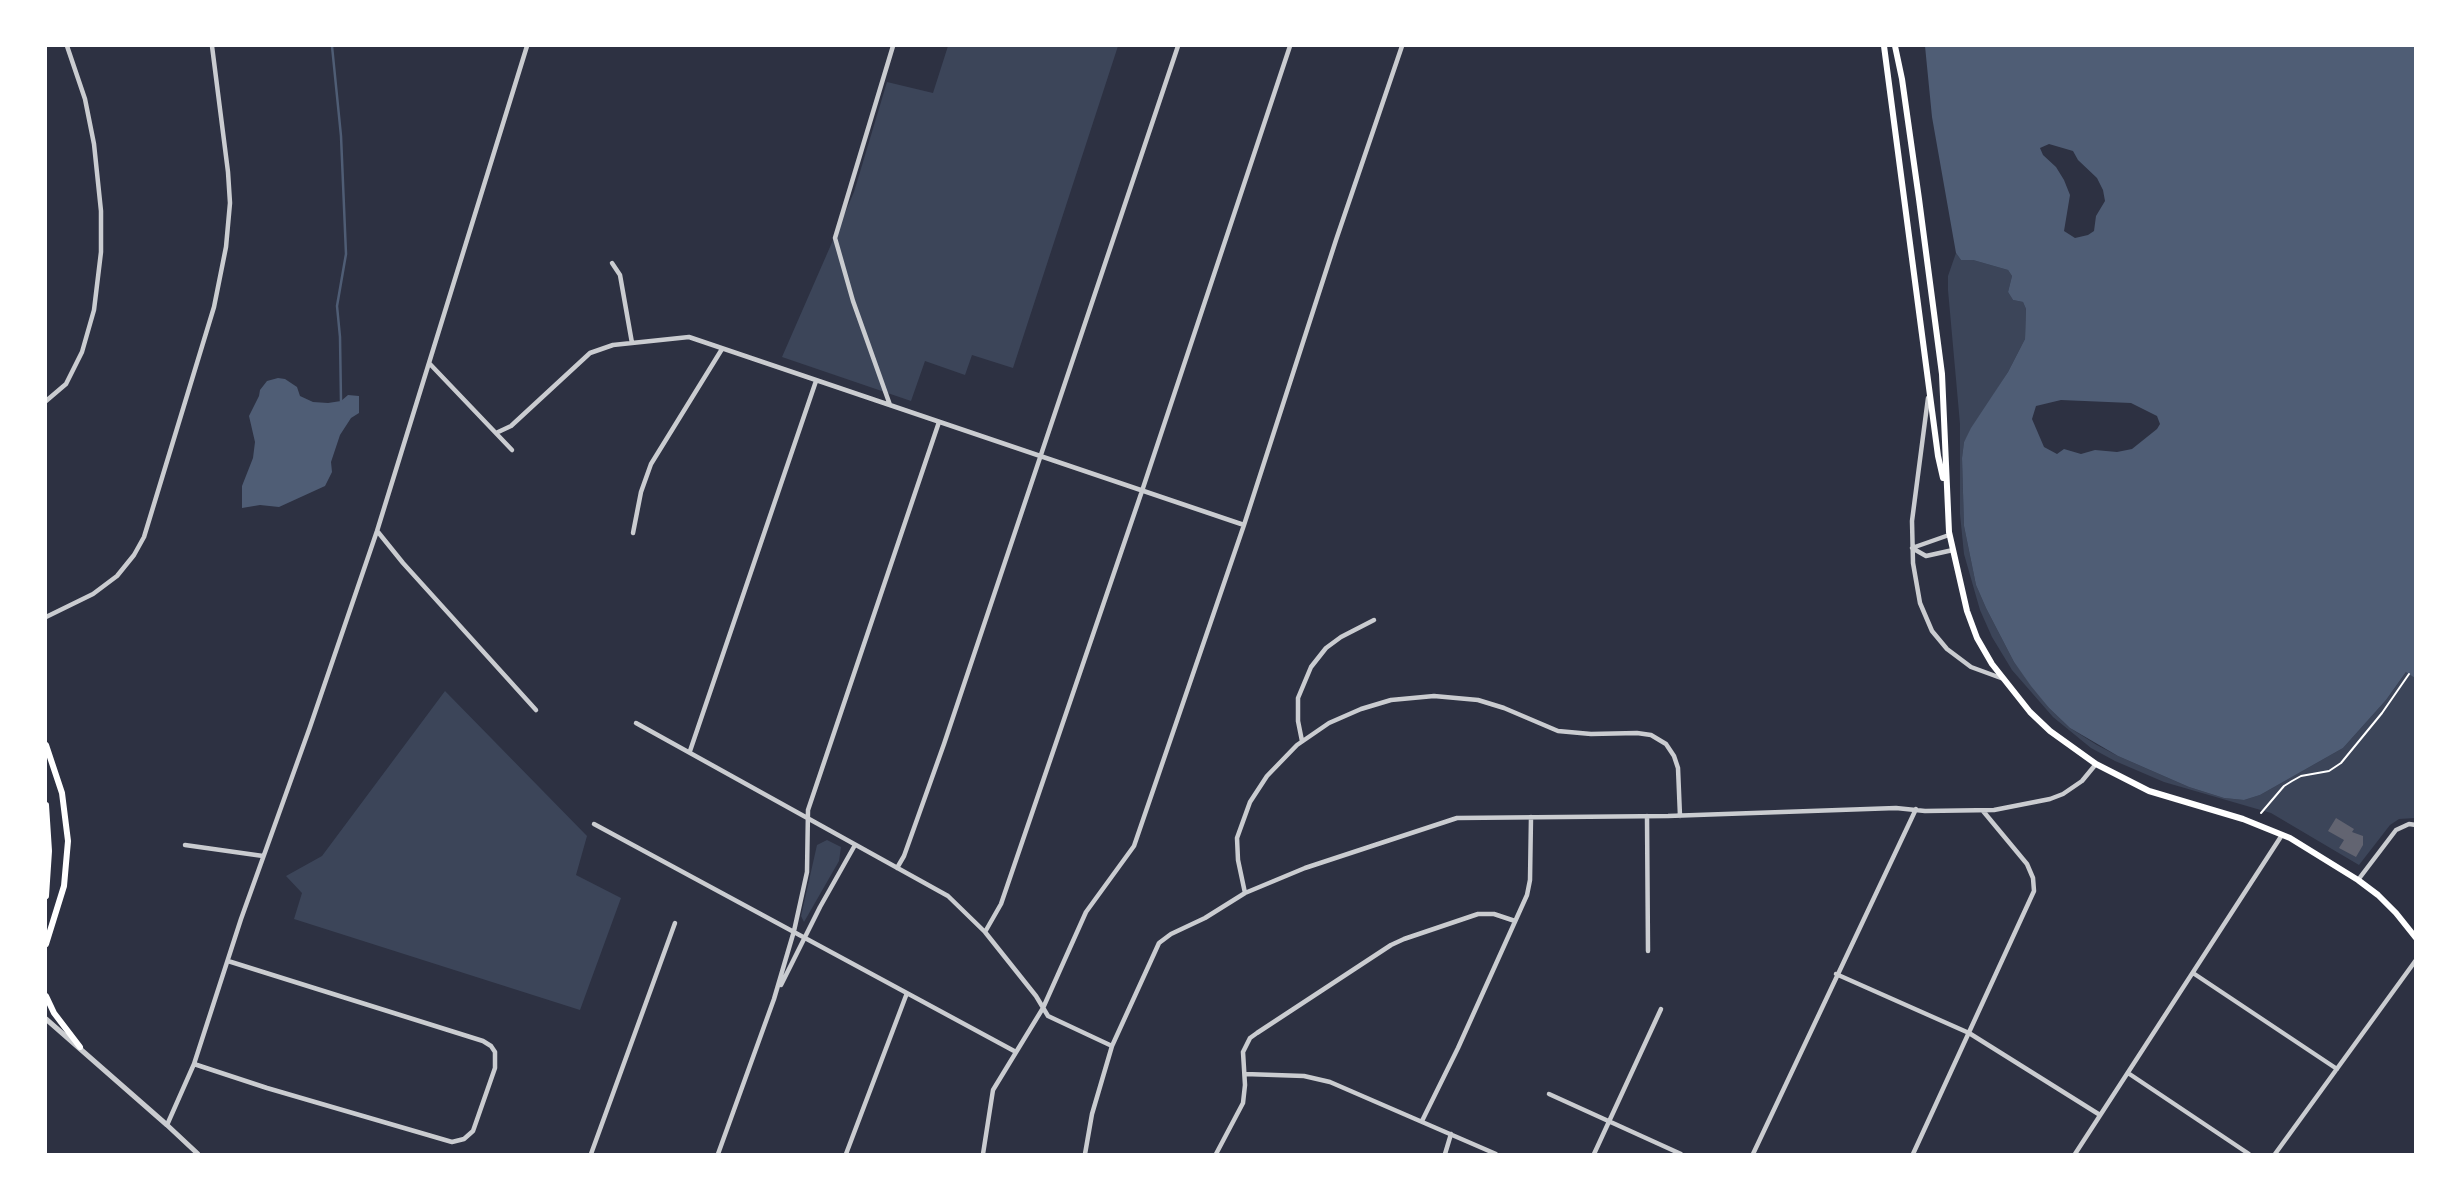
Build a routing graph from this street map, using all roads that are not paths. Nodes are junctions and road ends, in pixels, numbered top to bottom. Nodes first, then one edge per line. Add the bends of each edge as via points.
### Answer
1 (67, 46) edge
2 (212, 46) edge
3 (527, 46) edge
4 (893, 46) edge
5 (1178, 46) edge
6 (1290, 46) edge
7 (1402, 46) edge
8 (1884, 46) edge
9 (1895, 46) edge
10 (612, 263) dead end
11 (632, 342) junction
12 (722, 348) junction
13 (429, 363) junction
14 (816, 381) junction
15 (1930, 386) junction
16 (46, 401) edge
17 (890, 406) junction
18 (939, 422) junction
19 (496, 433) junction
20 (512, 450) dead end
21 (1041, 456) junction
22 (1945, 486) junction
23 (1142, 491) junction
24 (1244, 525) junction
25 (377, 531) junction
26 (633, 533) dead end
27 (1950, 535) junction
28 (1912, 548) junction
29 (1953, 550) junction
30 (46, 617) edge
31 (1374, 620) dead end
32 (2002, 678) junction
33 (536, 710) dead end
34 (636, 723) dead end
35 (1302, 741) junction
36 (46, 745) edge
37 (690, 751) junction
38 (2096, 764) junction
39 (46, 805) edge
40 (1916, 809) junction
41 (1983, 810) junction
42 (1647, 816) junction
43 (1680, 816) junction
44 (1531, 817) junction
45 (807, 819) junction
46 (594, 824) dead end
47 (2416, 825) edge
48 (2282, 834) junction
49 (185, 845) dead end
50 (855, 845) junction
51 (263, 856) junction
52 (897, 868) junction
53 (2358, 880) junction
54 (1245, 893) junction
55 (46, 896) edge
56 (1515, 921) junction
57 (675, 923) dead end
58 (794, 931) junction
59 (985, 932) junction
60 (804, 937) junction
61 (2416, 938) edge
62 (46, 944) edge
63 (1648, 951) dead end
64 (2416, 960) edge
65 (228, 961) junction
66 (2193, 973) junction
67 (1836, 974) junction
68 (907, 993) junction
69 (46, 996) edge
70 (774, 999) junction
71 (1043, 1008) junction
72 (1661, 1009) dead end
73 (46, 1018) edge
74 (1969, 1033) junction
75 (1112, 1046) junction
76 (80, 1047) junction
77 (1016, 1052) junction
78 (194, 1064) junction
79 (2337, 1069) junction
80 (2128, 1073) junction
81 (1245, 1074) junction
82 (1549, 1094) dead end
83 (2100, 1115) junction
84 (1422, 1121) junction
85 (1608, 1121) junction
86 (167, 1125) junction
87 (1451, 1134) junction
88 (198, 1154) edge
89 (591, 1154) edge
90 (718, 1154) edge
91 (846, 1154) edge
92 (984, 1154) edge
93 (1085, 1154) edge
94 (1216, 1154) edge
95 (1445, 1154) edge
96 (1496, 1154) edge
97 (1594, 1154) edge
98 (1681, 1154) edge
99 (1753, 1154) edge
100 (1913, 1154) edge
101 (2076, 1154) edge
102 (2249, 1154) edge
103 (2276, 1154) edge

1 - 16 street via 94,144 101,252 94,310 82,352 66,384
2 - 30 street via 230,203 223,268 210,320 144,537 117,576 93,594
3 - 13 street
4 - 17 street via 835,238
5 - 21 street
6 - 23 street
7 - 24 street
8 - 15 main road
9 - 22 main road via 1942,374
10 - 11 street via 620,275
11 - 12 street via 689,337
11 - 19 street via 590,353 511,426
12 - 14 street
12 - 26 street via 651,464
13 - 19 street
13 - 25 street
14 - 17 street
14 - 37 street
15 - 22 main road
15 - 28 street
17 - 18 street
18 - 21 street
18 - 45 street
19 - 20 street
21 - 23 street
21 - 52 street
22 - 27 main road
23 - 24 street
23 - 59 street via 1001,904
24 - 71 street via 1134,846 1086,912
25 - 33 street
25 - 51 street
27 - 28 street
27 - 29 main road
28 - 29 street via 1926,556
28 - 32 street via 1920,603 1932,631 1963,662
29 - 32 main road via 1970,620
31 - 35 street via 1326,648 1311,667 1298,698
32 - 38 main road via 2050,731
34 - 37 street
35 - 43 street via 1350,713 1391,701 1434,696 1478,699 1558,731 1657,737 1672,752 1678,768
35 - 54 street via 1267,776 1242,820 1237,845
36 - 62 main road via 62,793 68,841 64,886
37 - 45 street
38 - 41 street via 2063,794
38 - 48 main road via 2149,791
39 - 55 main road
40 - 41 street
40 - 43 street
40 - 67 street
41 - 74 street via 2027,864 2034,887
42 - 43 street
42 - 44 street
42 - 63 street
44 - 54 street via 1457,818 1305,868
44 - 56 street via 1528,890
45 - 50 street
45 - 58 street via 807,872
46 - 58 street
47 - 53 street via 2396,830
48 - 53 main road
48 - 66 street
49 - 51 street
50 - 52 street
50 - 60 street
51 - 65 street
52 - 59 street via 948,897
53 - 61 main road via 2387,903
54 - 75 street via 1159,943
56 - 81 street via 1478,914 1391,945 1250,1038 1244,1052
56 - 84 street
57 - 89 street
58 - 60 street
58 - 70 street
59 - 71 street
60 - 68 street
60 - 70 street
64 - 79 street
65 - 78 street
65 - 78 street via 483,1041 495,1052 495,1068 473,1131 452,1142
66 - 79 street
66 - 80 street
67 - 74 street
67 - 99 street
68 - 77 street
68 - 91 street
69 - 76 main road
70 - 90 street
71 - 75 street via 1048,1016
71 - 77 street
72 - 85 street
73 - 76 street
74 - 83 street
74 - 100 street
75 - 93 street
76 - 86 street
77 - 92 street via 993,1090
78 - 86 street
79 - 103 street
80 - 83 street
80 - 102 street
81 - 84 street via 1324,1080
81 - 94 street via 1243,1103
82 - 85 street
83 - 101 street
84 - 87 street
85 - 97 street
85 - 98 street
86 - 88 street
87 - 95 street
87 - 96 street

